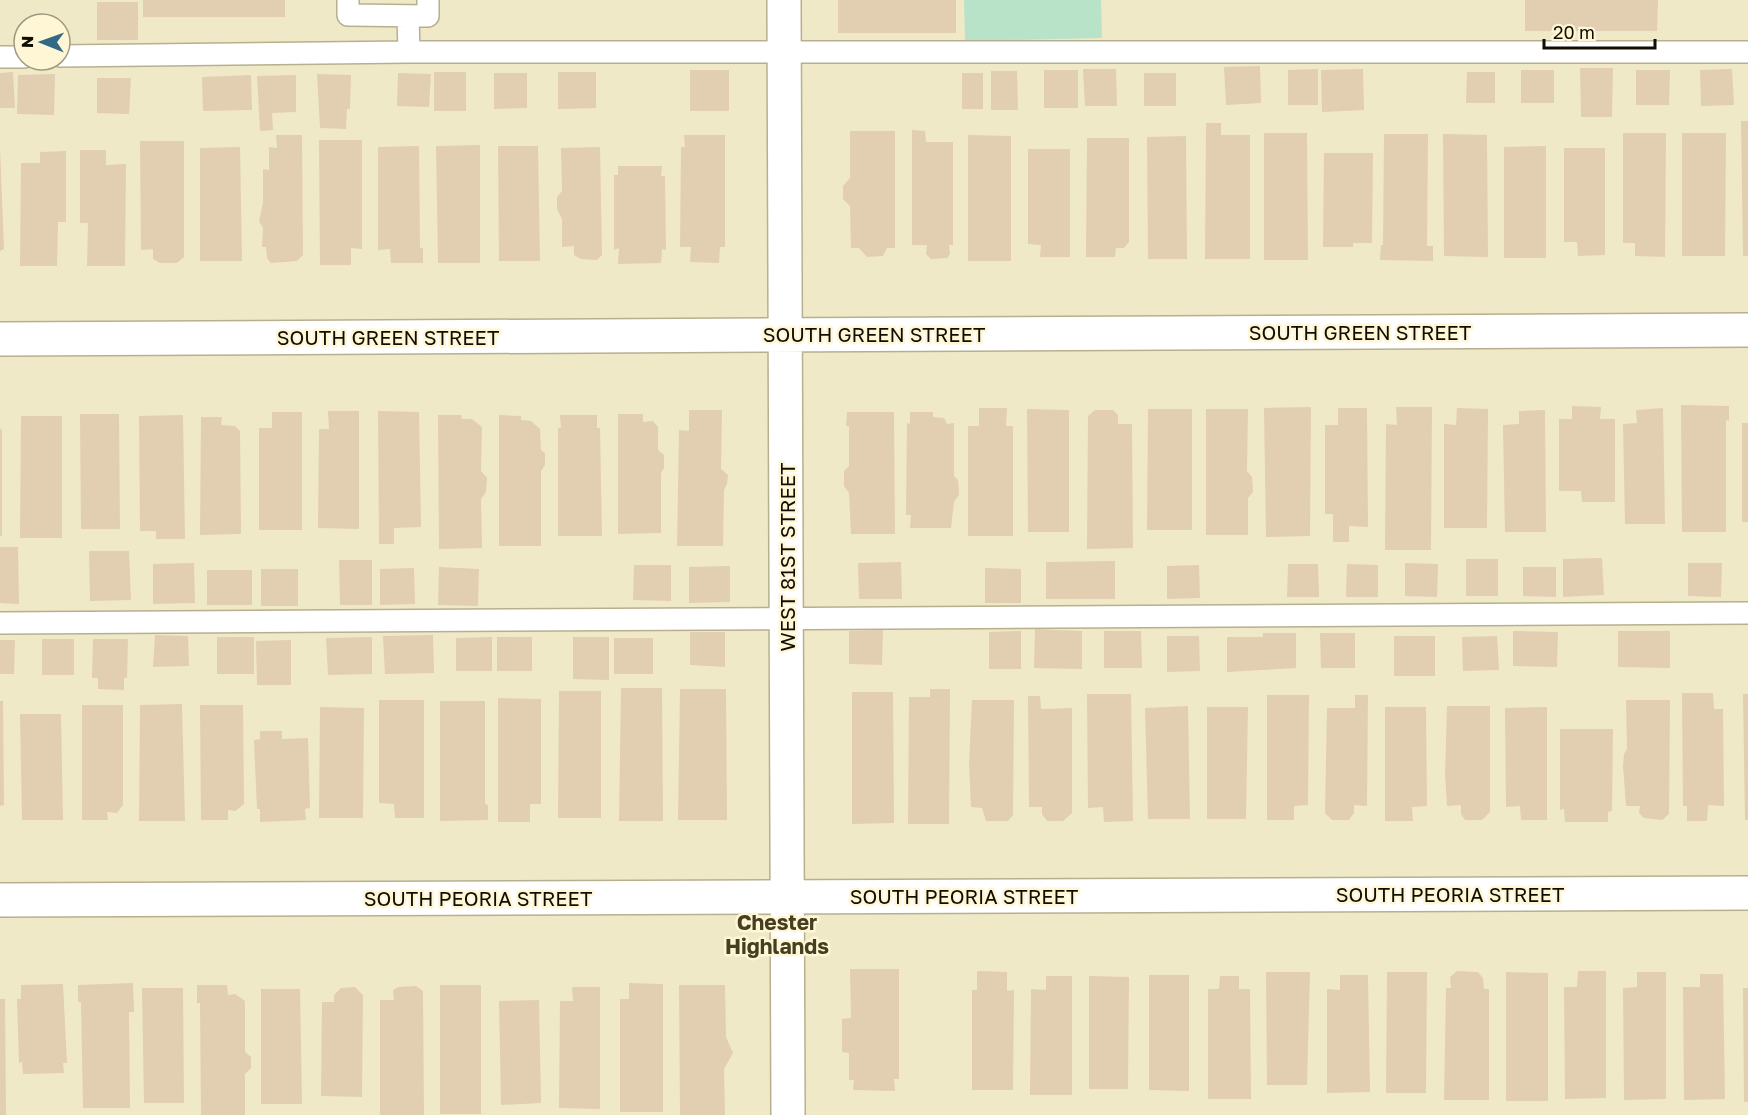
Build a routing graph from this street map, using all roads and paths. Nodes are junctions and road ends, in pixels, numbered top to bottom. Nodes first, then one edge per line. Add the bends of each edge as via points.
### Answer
1 (348, 0) edge
2 (428, 0) edge
3 (784, 0) edge
4 (408, 16) junction
5 (409, 52) junction
6 (1748, 52) edge
7 (783, 54) junction
8 (72, 56) edge
9 (1748, 330) edge
10 (786, 334) junction
11 (0, 339) edge
12 (1748, 613) edge
13 (787, 620) junction
14 (0, 623) edge
15 (1748, 893) edge
16 (787, 897) junction
17 (0, 900) edge
18 (788, 1115) edge

1 - 4 lane via 348,15
2 - 4 lane via 428,16
3 - 7 street, WEST 81ST STREET
4 - 5 lane
5 - 7 lane
5 - 8 lane
6 - 7 lane
7 - 10 street, WEST 81ST STREET
9 - 10 street, SOUTH GREEN STREET
10 - 11 street, SOUTH GREEN STREET
10 - 13 street, WEST 81ST STREET
12 - 13 lane
13 - 14 lane
13 - 16 street, WEST 81ST STREET
15 - 16 street, SOUTH PEORIA STREET
16 - 17 street, SOUTH PEORIA STREET
16 - 18 street, WEST 81ST STREET

